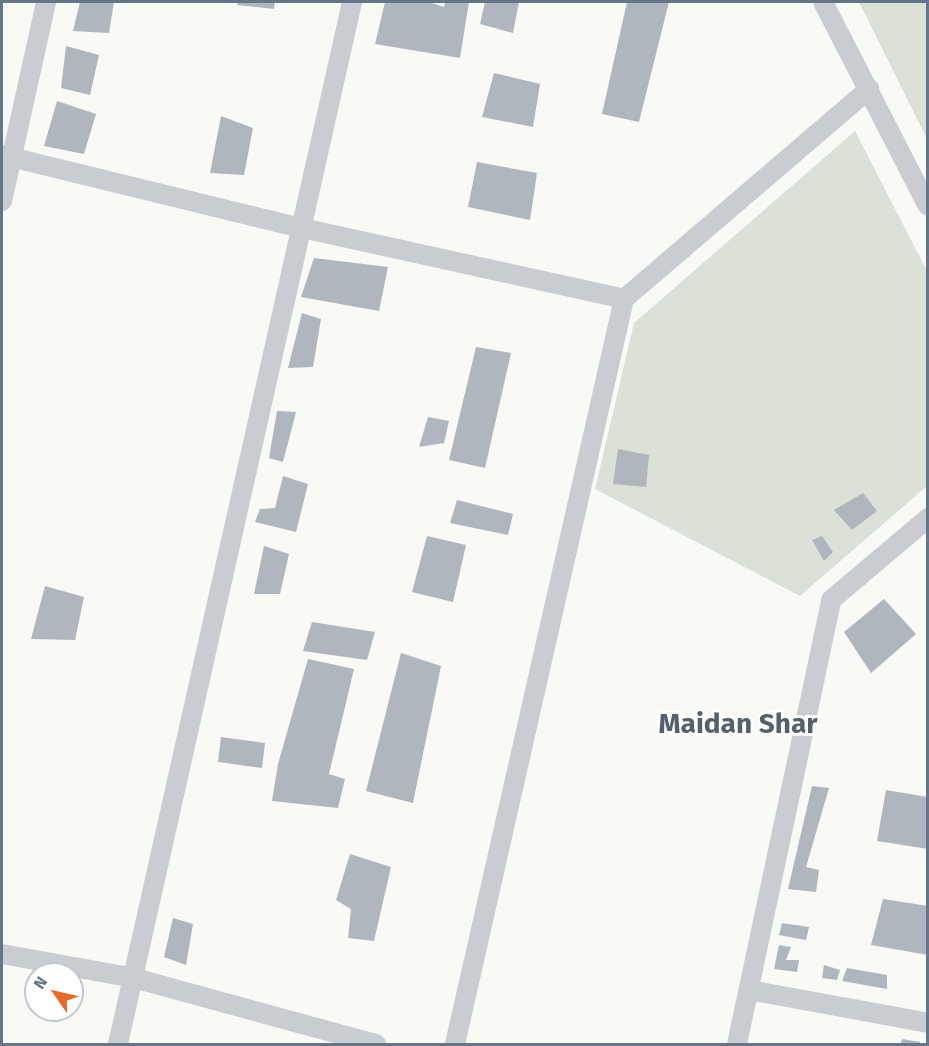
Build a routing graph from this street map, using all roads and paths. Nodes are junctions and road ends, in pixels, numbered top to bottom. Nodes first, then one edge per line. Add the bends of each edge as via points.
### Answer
1 (46, 2) edge
2 (352, 2) edge
3 (823, 2) edge
4 (868, 89) junction
5 (6, 156) edge
6 (2, 201) edge
7 (927, 206) edge
8 (302, 228) junction
9 (624, 299) junction
10 (927, 519) edge
11 (2, 954) edge
12 (134, 978) junction
13 (749, 990) junction
14 (927, 1023) edge
15 (118, 1044) edge
16 (376, 1044) edge
17 (455, 1044) edge
18 (737, 1044) edge

1 - 5 street
2 - 8 street
3 - 4 street
4 - 7 street
4 - 9 street
5 - 6 street
5 - 8 street
8 - 9 street
8 - 12 street
9 - 17 street
10 - 13 street via 831,600
11 - 12 street
12 - 15 street
12 - 16 street
13 - 14 street
13 - 18 street

